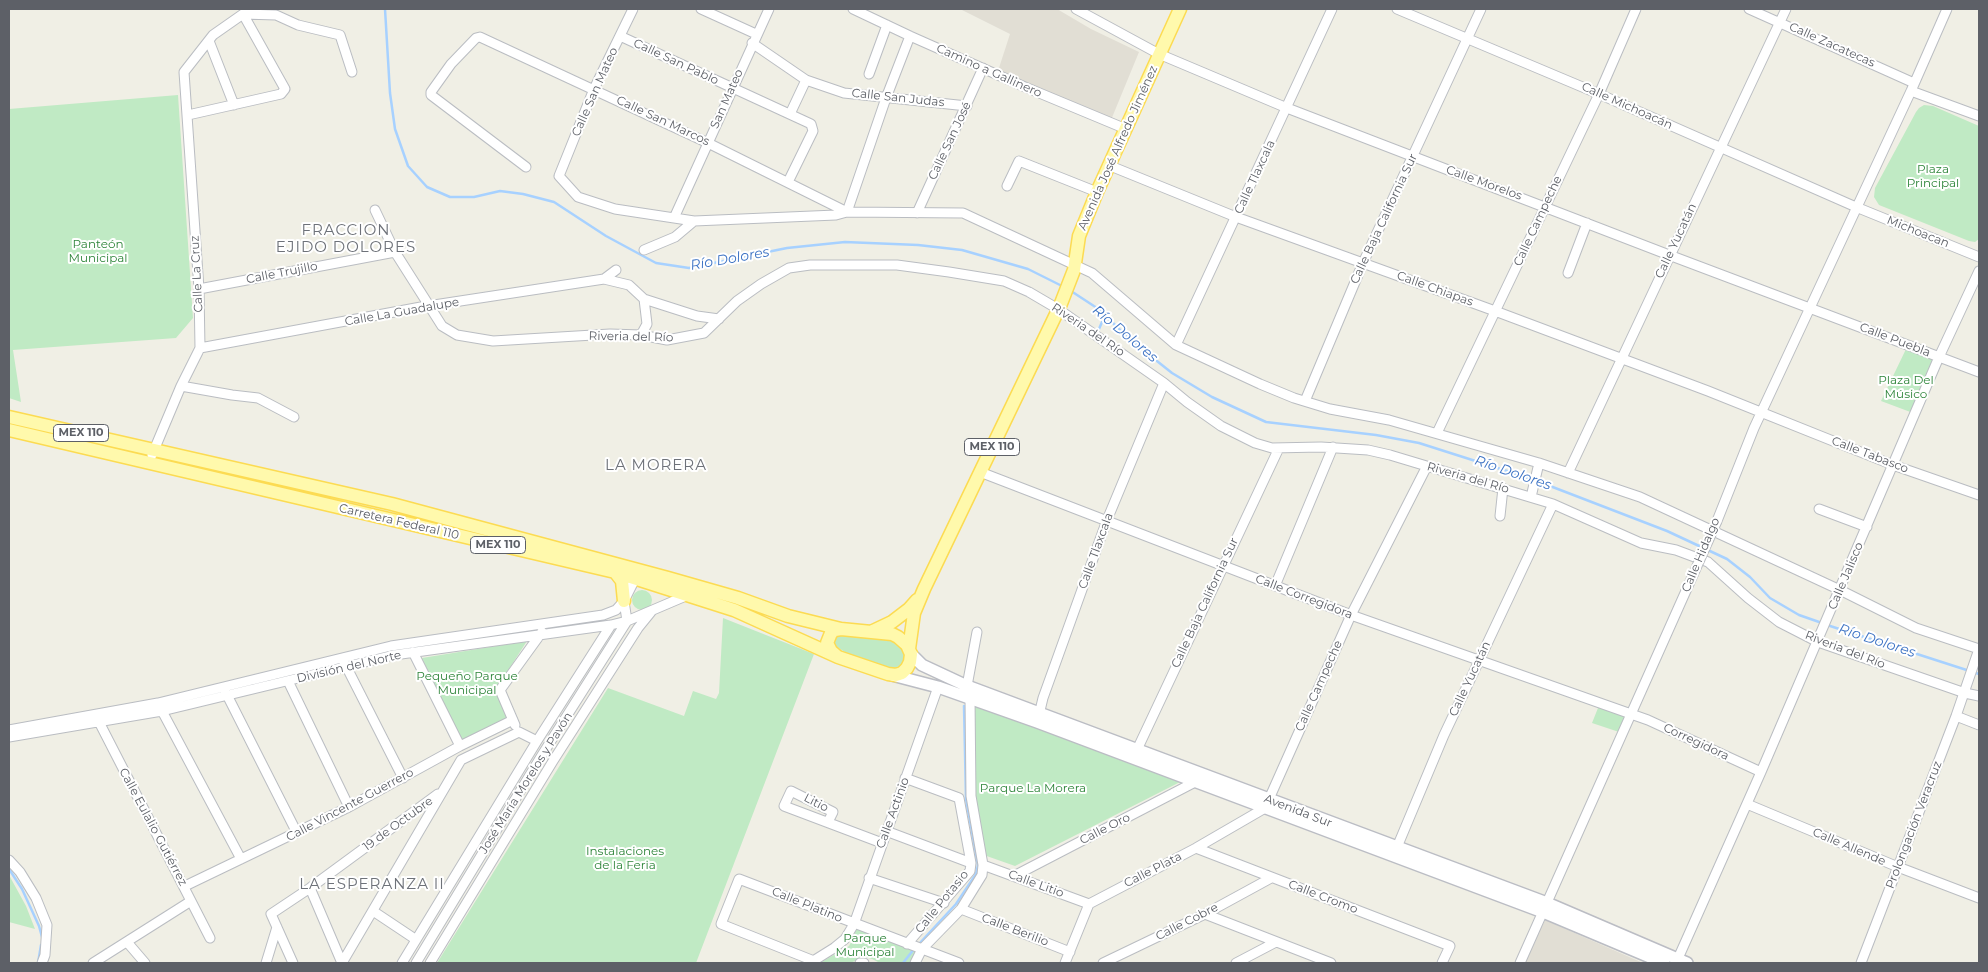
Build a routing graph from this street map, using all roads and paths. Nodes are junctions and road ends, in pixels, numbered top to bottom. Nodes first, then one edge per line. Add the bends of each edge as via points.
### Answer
1 (633, 9) edge
2 (701, 9) edge
3 (769, 9) edge
4 (853, 9) edge
5 (1076, 9) edge
6 (1180, 9) edge
7 (1332, 9) edge
8 (1397, 9) edge
9 (1481, 9) edge
10 (1636, 9) edge
11 (1749, 9) edge
12 (1786, 9) edge
13 (1947, 9) edge
14 (243, 14) junction
15 (1780, 22) junction
16 (887, 25) junction
17 (756, 34) junction
18 (620, 36) junction
19 (910, 36) junction
20 (1467, 38) junction
21 (209, 40) junction
22 (752, 43) junction
23 (1160, 54) junction
24 (983, 68) junction
25 (352, 72) dead end
26 (869, 74) dead end
27 (806, 80) junction
28 (1913, 87) junction
29 (732, 88) junction
30 (594, 89) junction
31 (1599, 94) junction
32 (886, 98) junction
33 (234, 105) junction
34 (967, 106) junction
35 (1287, 108) junction
36 (790, 114) junction
37 (188, 115) junction
38 (1979, 116) edge
39 (1126, 129) junction
40 (708, 142) junction
41 (1720, 147) junction
42 (1413, 157) junction
43 (1108, 165) junction
44 (526, 166) dead end
45 (788, 182) junction
46 (1007, 186) dead end
47 (1097, 192) junction
48 (1544, 206) junction
49 (1856, 207) junction
50 (375, 210) dead end
51 (847, 212) junction
52 (917, 213) junction
53 (1236, 217) junction
54 (674, 218) junction
55 (694, 221) junction
56 (1587, 223) junction
57 (644, 250) dead end
58 (395, 252) junction
59 (1669, 255) junction
60 (1979, 257) edge
61 (1363, 263) junction
62 (1074, 268) junction
63 (616, 270) dead end
64 (1979, 271) edge
65 (1568, 272) dead end
66 (604, 279) junction
67 (199, 289) junction
68 (644, 299) junction
69 (428, 306) junction
70 (1059, 307) junction
71 (1811, 308) junction
72 (1495, 311) junction
73 (719, 319) junction
74 (641, 335) junction
75 (1176, 344) junction
76 (200, 348) junction
77 (1940, 356) junction
78 (1621, 359) junction
79 (1979, 372) edge
80 (1164, 383) junction
81 (181, 386) junction
82 (1305, 401) junction
83 (1761, 413) junction
84 (9, 417) edge
85 (294, 417) dead end
86 (9, 430) edge
87 (1436, 432) junction
88 (1333, 447) junction
89 (1279, 448) junction
90 (153, 450) junction
91 (149, 464) junction
92 (1893, 465) junction
93 (1427, 466) junction
94 (1538, 467) junction
95 (980, 472) junction
96 (1568, 473) junction
97 (1503, 488) junction
98 (1531, 494) junction
99 (1979, 495) edge
100 (1553, 504) junction
101 (1819, 509) dead end
102 (1500, 516) dead end
103 (1107, 520) junction
104 (1867, 527) junction
105 (1223, 566) junction
106 (615, 572) junction
107 (635, 579) junction
108 (1275, 586) junction
109 (924, 589) junction
110 (1838, 594) junction
111 (688, 595) junction
112 (738, 598) junction
113 (624, 601) junction
114 (653, 610) junction
115 (1351, 615) junction
116 (627, 621) junction
117 (546, 623) junction
118 (611, 625) junction
119 (841, 629) junction
120 (872, 632) junction
121 (977, 632) dead end
122 (540, 635) junction
123 (1818, 642) junction
124 (910, 651) junction
125 (413, 652) junction
126 (1978, 653) edge
127 (838, 657) junction
128 (1479, 660) junction
129 (344, 662) junction
130 (888, 674) junction
131 (288, 681) junction
132 (938, 687) junction
133 (962, 690) junction
134 (1966, 690) junction
135 (225, 692) junction
136 (1979, 696) edge
137 (162, 711) junction
138 (1630, 714) junction
139 (1956, 716) junction
140 (1038, 718) junction
141 (97, 719) junction
142 (513, 720) junction
143 (1979, 725) edge
144 (9, 730) edge
145 (519, 732) junction
146 (9, 737) edge
147 (537, 741) junction
148 (460, 746) junction
149 (1134, 754) junction
150 (1762, 772) junction
151 (403, 778) junction
152 (905, 778) junction
153 (1196, 782) junction
154 (442, 791) junction
155 (1267, 804) junction
156 (1747, 804) junction
157 (349, 807) junction
158 (828, 822) junction
159 (886, 831) junction
160 (297, 833) junction
161 (882, 843) junction
162 (1196, 848) junction
163 (1395, 852) junction
164 (241, 859) junction
165 (9, 860) edge
166 (971, 863) junction
167 (983, 865) junction
168 (1898, 867) junction
169 (1014, 876) junction
170 (869, 878) junction
171 (1270, 878) junction
172 (184, 886) junction
173 (310, 888) junction
174 (1979, 898) edge
175 (191, 901) junction
176 (944, 903) junction
177 (1089, 904) junction
178 (1545, 908) junction
179 (961, 909) junction
180 (373, 911) junction
181 (1205, 914) junction
182 (854, 924) junction
183 (277, 928) junction
184 (210, 938) dead end
185 (415, 939) junction
186 (127, 942) junction
187 (1276, 942) junction
188 (915, 947) junction
189 (1070, 952) junction
190 (812, 962) edge
191 (1680, 962) edge
192 (42, 963) edge
193 (93, 963) edge
194 (145, 963) edge
195 (266, 963) edge
196 (293, 963) edge
197 (342, 963) edge
198 (402, 963) edge
199 (416, 963) edge
200 (430, 963) edge
201 (860, 963) edge
202 (864, 963) edge
203 (915, 963) edge
204 (959, 963) edge
205 (1066, 963) edge
206 (1102, 963) edge
207 (1236, 963) edge
208 (1330, 963) edge
209 (1442, 963) edge
210 (1520, 963) edge
211 (1664, 963) edge
212 (1861, 963) edge

1 - 18 street, Calle San Mateo
2 - 17 street
3 - 17 street, San Mateo
4 - 16 street, Camino a Gallinero
5 - 23 street, Calle Morelos
6 - 23 main road, Avenida José Alfredo Jiménez / MEX 110
7 - 35 street, Calle Tlaxcala
8 - 20 street, Calle Michoacán
9 - 20 street, Calle Baja California Sur
10 - 31 street, Calle Campeche
11 - 15 street, Calle Zacatecas
12 - 15 street, Calle Yucatán
13 - 28 street, Calle Hidalgo
14 - 21 street
14 - 25 street via 276,15 298,25 340,35
14 - 33 street via 285,89 281,94
15 - 28 street, Calle Zacatecas
15 - 41 street, Calle Yucatán
16 - 19 street, Camino a Gallinero
16 - 26 street
17 - 22 street, San Mateo
18 - 29 street, Calle San Pablo
18 - 30 street, Calle San Mateo
19 - 24 street, Camino a Gallinero
19 - 32 street
20 - 31 street, Calle Michoacán
20 - 42 street, Calle Baja California Sur
21 - 33 street
21 - 37 street, Calle La Cruz via 184,72
22 - 27 street, Calle San Judas
22 - 29 street, San Mateo
23 - 35 street, Calle Morelos
23 - 39 main road, Avenida José Alfredo Jiménez / MEX 110
24 - 34 street, Calle San José
24 - 39 street, Camino a Gallinero
27 - 32 street, Calle San Judas via 844,93
27 - 36 street
28 - 38 street, Calle Zacatecas
28 - 49 street, Calle Hidalgo
29 - 36 street, Calle San Pablo
29 - 40 street, San Mateo
30 - 40 street, Calle San Marcos
30 - 44 street, Calle San Marcos via 480,37 451,64 431,95
30 - 54 street, Calle San Mateo via 559,176 578,197 615,209
31 - 41 street, Calle Michoacán
31 - 48 street, Calle Campeche
32 - 34 street, Calle San Judas
32 - 51 street
33 - 37 street
34 - 52 street, Calle San José
35 - 42 street, Calle Morelos
35 - 53 street, Calle Tlaxcala
36 - 45 street, Calle San Pablo via 811,124 813,131
37 - 67 street, Calle La Cruz
39 - 43 main road, Avenida José Alfredo Jiménez / MEX 110
40 - 45 street, Calle San Marcos
40 - 54 street, San Mateo
41 - 49 street, Calle Michoacán
41 - 59 street, Calle Yucatán
42 - 48 street, Calle Morelos
42 - 61 street, Calle Baja California Sur
43 - 47 main road, Avenida José Alfredo Jiménez / MEX 110
43 - 53 street, Calle Chiapas
45 - 51 street, Calle San Marcos
46 - 47 street via 1020,161
47 - 62 main road, Avenida José Alfredo Jiménez / MEX 110 via 1079,236
48 - 56 street, Calle Morelos
48 - 72 street, Calle Campeche
49 - 60 street, Michoacan
49 - 71 street, Calle Hidalgo
50 - 58 street, Riveria del Río
51 - 52 street
51 - 55 street via 836,216
52 - 62 street via 963,213
53 - 61 street, Calle Chiapas
53 - 75 street, Calle Tlaxcala
54 - 55 street
55 - 57 street via 675,237
56 - 59 street, Calle Morelos
56 - 65 street
58 - 67 street, Calle Trujillo
58 - 69 street, Riveria del Río
59 - 71 street, Calle Morelos
59 - 78 street, Calle Yucatán
61 - 72 street, Calle Chiapas
61 - 82 street, Calle Baja California Sur
62 - 70 main road, Avenida José Alfredo Jiménez / MEX 110
62 - 75 street via 1092,273
63 - 66 street
64 - 77 street, Calle Jalisco
66 - 68 street via 629,285
66 - 69 street, Calle La Guadalupe
67 - 76 street, Calle La Cruz
68 - 73 street via 697,316
68 - 74 street via 647,324
69 - 74 street, Riveria del Río via 442,326 457,335 493,341
69 - 76 street, Calle La Guadalupe
70 - 73 street, Riveria del Río via 1004,281 897,265 810,265 782,272 738,301
70 - 80 street, Riveria del Río
70 - 95 main road, Avenida José Alfredo Jiménez / MEX 110
71 - 77 street, Calle Puebla
71 - 83 street, Calle Hidalgo
72 - 78 street, Calle Chiapas
72 - 87 street, Calle Campeche
73 - 74 street, Riveria del Río via 704,333 667,340
75 - 82 street via 1260,384
76 - 81 street, Calle La Cruz
77 - 79 street, Calle Puebla
77 - 92 street, Calle Jalisco
78 - 83 street, Calle Chiapas
78 - 96 street, Calle Yucatán
80 - 89 street, Riveria del Río via 1221,426 1255,443
80 - 103 street, Calle Tlaxcala
81 - 85 street via 258,398
81 - 90 street, Calle La Cruz
82 - 87 street
83 - 92 street, Calle Tabasco
83 - 138 street, Calle Hidalgo, bridge
84 - 90 main road, Carretera Federal 110 / MEX 110
86 - 91 main road, Carretera Federal 110 / MEX 110
87 - 94 street
88 - 89 street, Riveria del Río
88 - 93 street, Riveria del Río via 1368,450
88 - 108 street
89 - 105 street, Calle Baja California Sur
90 - 91 street, Calle La Cruz
90 - 112 main road, Carretera Federal 110 / MEX 110 via 392,504
91 - 106 main road, Carretera Federal 110 / MEX 110
92 - 99 street, Calle Tabasco
92 - 104 street, Calle Jalisco
93 - 97 street, Riveria del Río
93 - 115 street, Calle Campeche
94 - 96 street
94 - 98 street
95 - 103 street, Calle Corregidora
95 - 109 main road, Avenida José Alfredo Jiménez / MEX 110
96 - 110 street via 1640,497
97 - 98 street, Riveria del Río
97 - 102 street
98 - 100 street, Riveria del Río
100 - 123 street, Riveria del Río via 1641,543 1676,550 1708,562 1779,622
100 - 128 street, Calle Yucatán
101 - 104 street
103 - 105 street, Calle Corregidora
103 - 140 street, Calle Tlaxcala
104 - 110 street, Calle Jalisco
105 - 108 street, Calle Corregidora
105 - 149 street, Calle Baja California Sur
106 - 107 main road, Carretera Federal 110 / MEX 110
106 - 113 main road via 622,581
107 - 111 main road, Carretera Federal 110 / MEX 110
107 - 112 main road via 646,576 724,598
107 - 113 street, División del Norte
108 - 115 street, Calle Corregidora
109 - 120 main road, MEX 110 via 909,609
109 - 124 main road, MEX 110 via 912,622
110 - 123 street, Calle Jalisco
110 - 126 street
111 - 114 street, División del Norte
111 - 127 main road, Carretera Federal 110 / MEX 110 via 734,610
112 - 119 main road, Carretera Federal 110 / MEX 110 via 788,616
113 - 116 street
113 - 117 street, División del Norte via 616,610 603,615
114 - 116 street, División del Norte
114 - 200 street, José María Morelos y Pavón via 552,761
115 - 128 street, Calle Corregidora
115 - 155 street, Calle Campeche
116 - 118 street, División del Norte
116 - 199 street, José María Morelos y Pavón
117 - 122 street
117 - 129 street, División del Norte via 391,646
118 - 122 street, División del Norte
118 - 147 street
119 - 120 main road, MEX 110
119 - 127 main road via 831,632 827,643
120 - 124 main road, MEX 110 via 898,636
121 - 133 street
122 - 125 street, División del Norte
122 - 142 street via 500,690
123 - 134 street, Riveria del Río
123 - 150 street, Calle Jalisco
124 - 130 main road, MEX 110 via 910,662 902,673
124 - 133 main road, Avenida Sur via 922,665
125 - 129 street, División del Norte
125 - 148 street
126 - 134 street, Prolongación Veracruz
127 - 130 main road, MEX 110
128 - 138 street, Calle Corregidora
128 - 163 street, Calle Yucatán
129 - 131 street, División del Norte
129 - 135 street, División del Norte
129 - 151 street
130 - 132 main road, Avenida Sur
131 - 135 street, División del Norte
131 - 157 street
132 - 133 main road, Avenida Sur
132 - 152 street, Calle Actinio
133 - 140 main road, Avenida Sur
133 - 167 street via 971,796
134 - 136 street, Riveria del Río
134 - 139 street, Prolongación Veracruz
135 - 137 street, División del Norte
135 - 141 street, División del Norte
135 - 160 street
137 - 141 street, División del Norte
137 - 164 street
138 - 150 street, Corregidora
138 - 178 street, Calle Hidalgo
139 - 143 street
139 - 168 street, Prolongación Veracruz
140 - 149 main road, Avenida Sur
141 - 144 street, División del Norte
141 - 146 street, División del Norte
141 - 172 street, Calle Eulalio Gutiérrez
142 - 145 street
142 - 148 street, Calle Vincente Guerrero
145 - 147 street
145 - 154 street, 19 de Octubre via 461,760
147 - 185 street
148 - 151 street, Calle Vincente Guerrero
149 - 153 main road, Avenida Sur
149 - 155 main road, Avenida Sur
150 - 156 street, Calle Jalisco
151 - 157 street, Calle Vincente Guerrero
152 - 159 street, Calle Actinio
152 - 166 street, Calle Potasio via 959,798
153 - 155 main road, Avenida Sur
153 - 169 street, Calle Oro
154 - 173 street, 19 de Octubre
154 - 180 street
155 - 162 street, Calle Plata
155 - 163 main road, Avenida Sur
156 - 168 street, Calle Allende
156 - 191 street, Calle Jalisco
157 - 160 street, Calle Vincente Guerrero
158 - 158 street, Litio via 784,806 791,791 833,812
158 - 161 street, Litio
159 - 161 street, Calle Actinio
159 - 166 street
160 - 164 street, Calle Vincente Guerrero
161 - 170 street, Calle Actinio
162 - 171 street, Calle Cromo
162 - 177 street, Calle Plata
163 - 178 main road, Avenida Sur
164 - 172 street, Calle Vincente Guerrero
165 - 192 street via 36,898 47,925
166 - 176 street, Calle Potasio via 970,870
167 - 169 street, Calle Litio
167 - 179 street via 982,875
168 - 174 street, Calle Allende
168 - 212 street, Prolongación Veracruz
169 - 177 street, Calle Litio
170 - 176 street
170 - 182 street, Calle Actinio
171 - 181 street, Calle Cobre
171 - 209 street, Calle Cromo via 1450,946
172 - 175 street, Calle Eulalio Gutiérrez
173 - 183 street, 19 de Octubre via 271,914
173 - 197 street
175 - 184 street, Calle Eulalio Gutiérrez
175 - 186 street
176 - 188 street, Calle Potasio
177 - 189 street
178 - 191 main road, Avenida Sur
178 - 210 street, Calle Hidalgo
178 - 211 main road, Avenida Sur
179 - 188 street
179 - 189 street, Calle Berilio
180 - 185 street
180 - 197 street
181 - 187 street
181 - 206 street, Calle Cobre
182 - 188 street, Calle Platino
182 - 190 street, Calle Actinio via 834,948
182 - 190 street, Calle Platino via 740,879 720,924
183 - 195 street
183 - 196 street
185 - 198 street
186 - 193 street
186 - 194 street
187 - 207 street
187 - 208 street
188 - 203 street
188 - 204 street, Calle Platino
189 - 205 street
201 - 202 street

